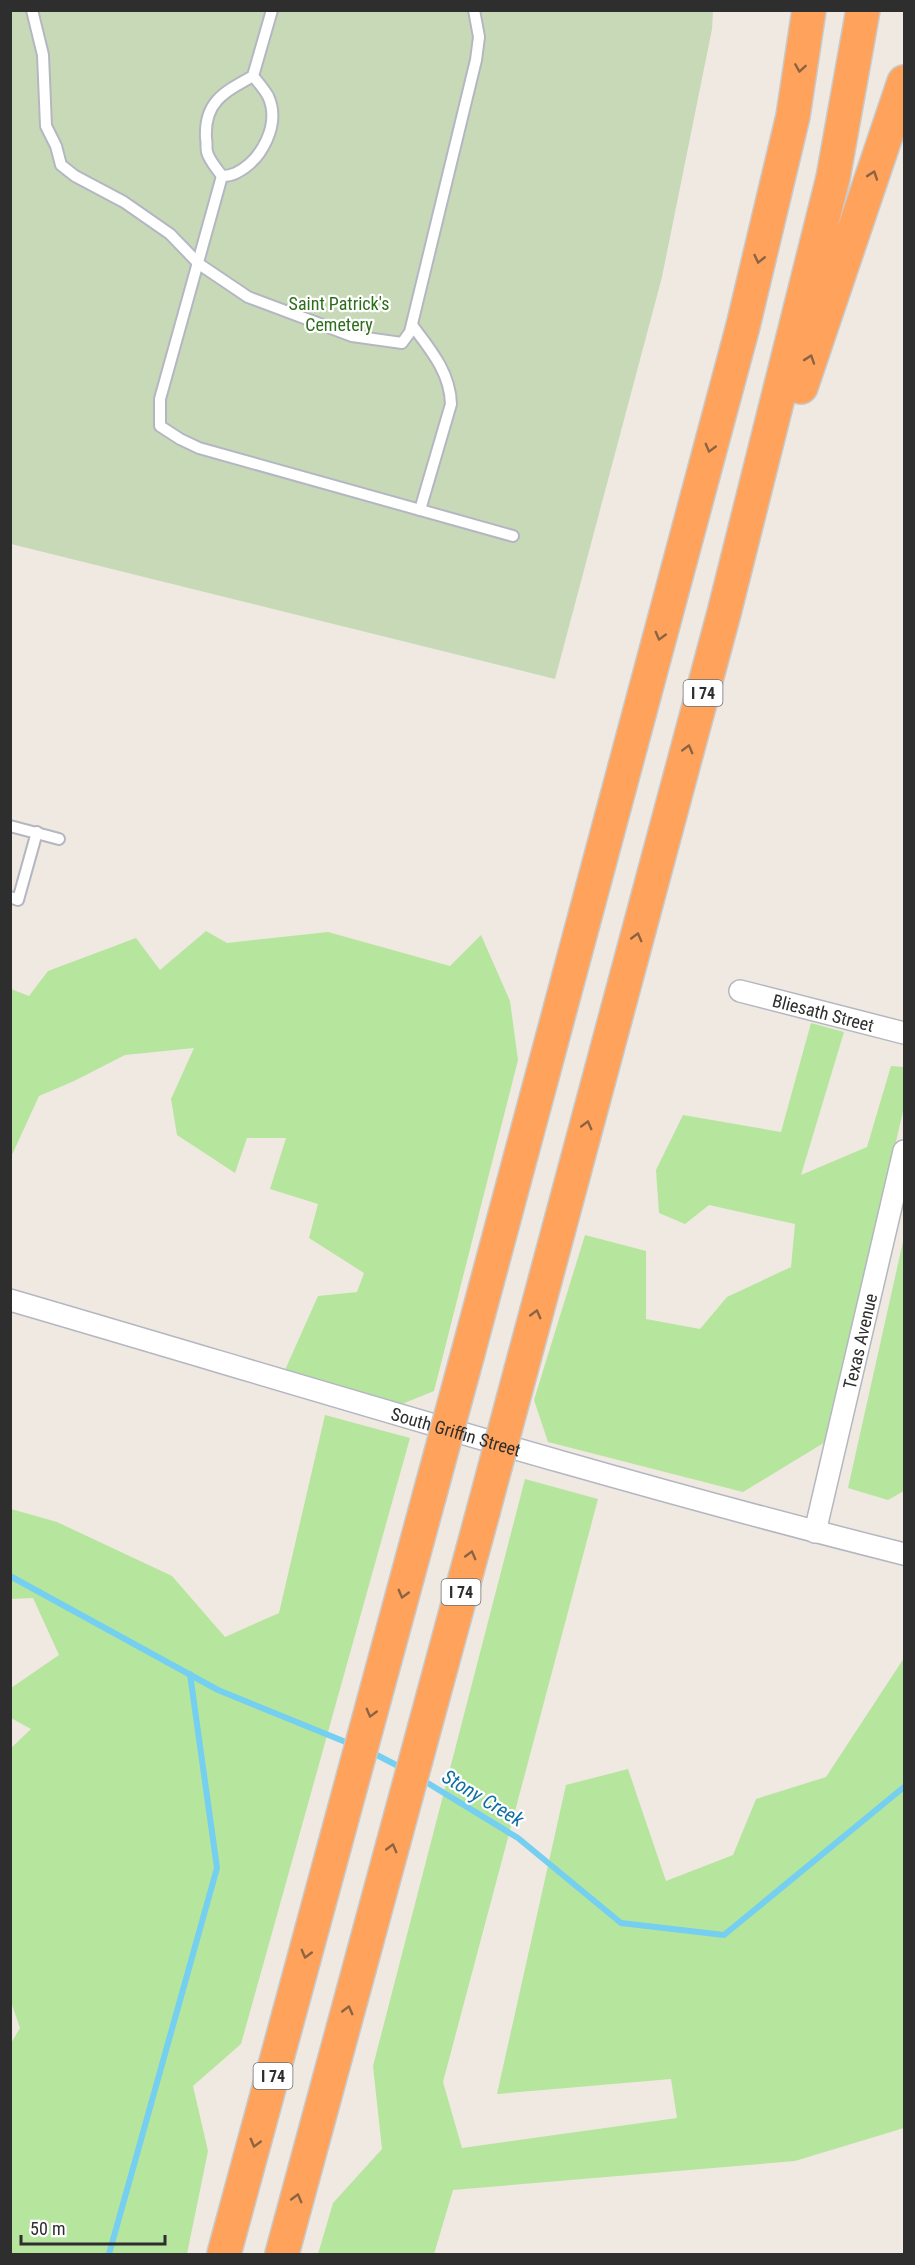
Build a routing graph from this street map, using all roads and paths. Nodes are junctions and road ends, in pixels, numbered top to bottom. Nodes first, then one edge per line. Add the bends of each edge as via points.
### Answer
1 (32, 10) edge
2 (272, 10) edge
3 (474, 10) edge
4 (809, 10) edge
5 (863, 10) edge
6 (253, 76) junction
7 (904, 82) edge
8 (222, 176) junction
9 (199, 264) junction
10 (412, 325) junction
11 (420, 510) junction
12 (513, 536) dead end
13 (724, 614) junction
14 (10, 826) edge
15 (37, 832) junction
16 (59, 839) dead end
17 (10, 897) edge
18 (740, 991) dead end
19 (904, 1033) edge
20 (904, 1151) edge
21 (10, 1300) edge
22 (815, 1532) junction
23 (904, 1554) edge
24 (224, 2254) edge
25 (282, 2254) edge

1 - 9 lane via 43,55 46,126 61,165 170,234
2 - 6 lane
3 - 10 lane via 479,37 476,60
4 -> 24 highway, I 74, bridge via 792,116 743,326
5 - 13 highway, I 74 via 833,178
6 - 8 lane via 217,99 209,110 207,154
6 - 8 lane via 268,96 269,136 256,157 236,174
13 -> 7 highway
8 - 9 lane
9 - 10 lane via 249,297 352,336 402,343
9 - 11 lane via 160,399 160,426 199,448
10 - 11 lane via 436,356 450,389 451,404
11 - 12 lane
25 -> 13 highway, I 74, bridge
14 - 15 lane
15 - 16 lane
15 - 17 lane via 18,900
18 - 19 street, Bliesath Street
20 - 22 street, Texas Avenue
21 - 22 street, South Griffin Street via 474,1437
22 - 23 street, South Griffin Street

